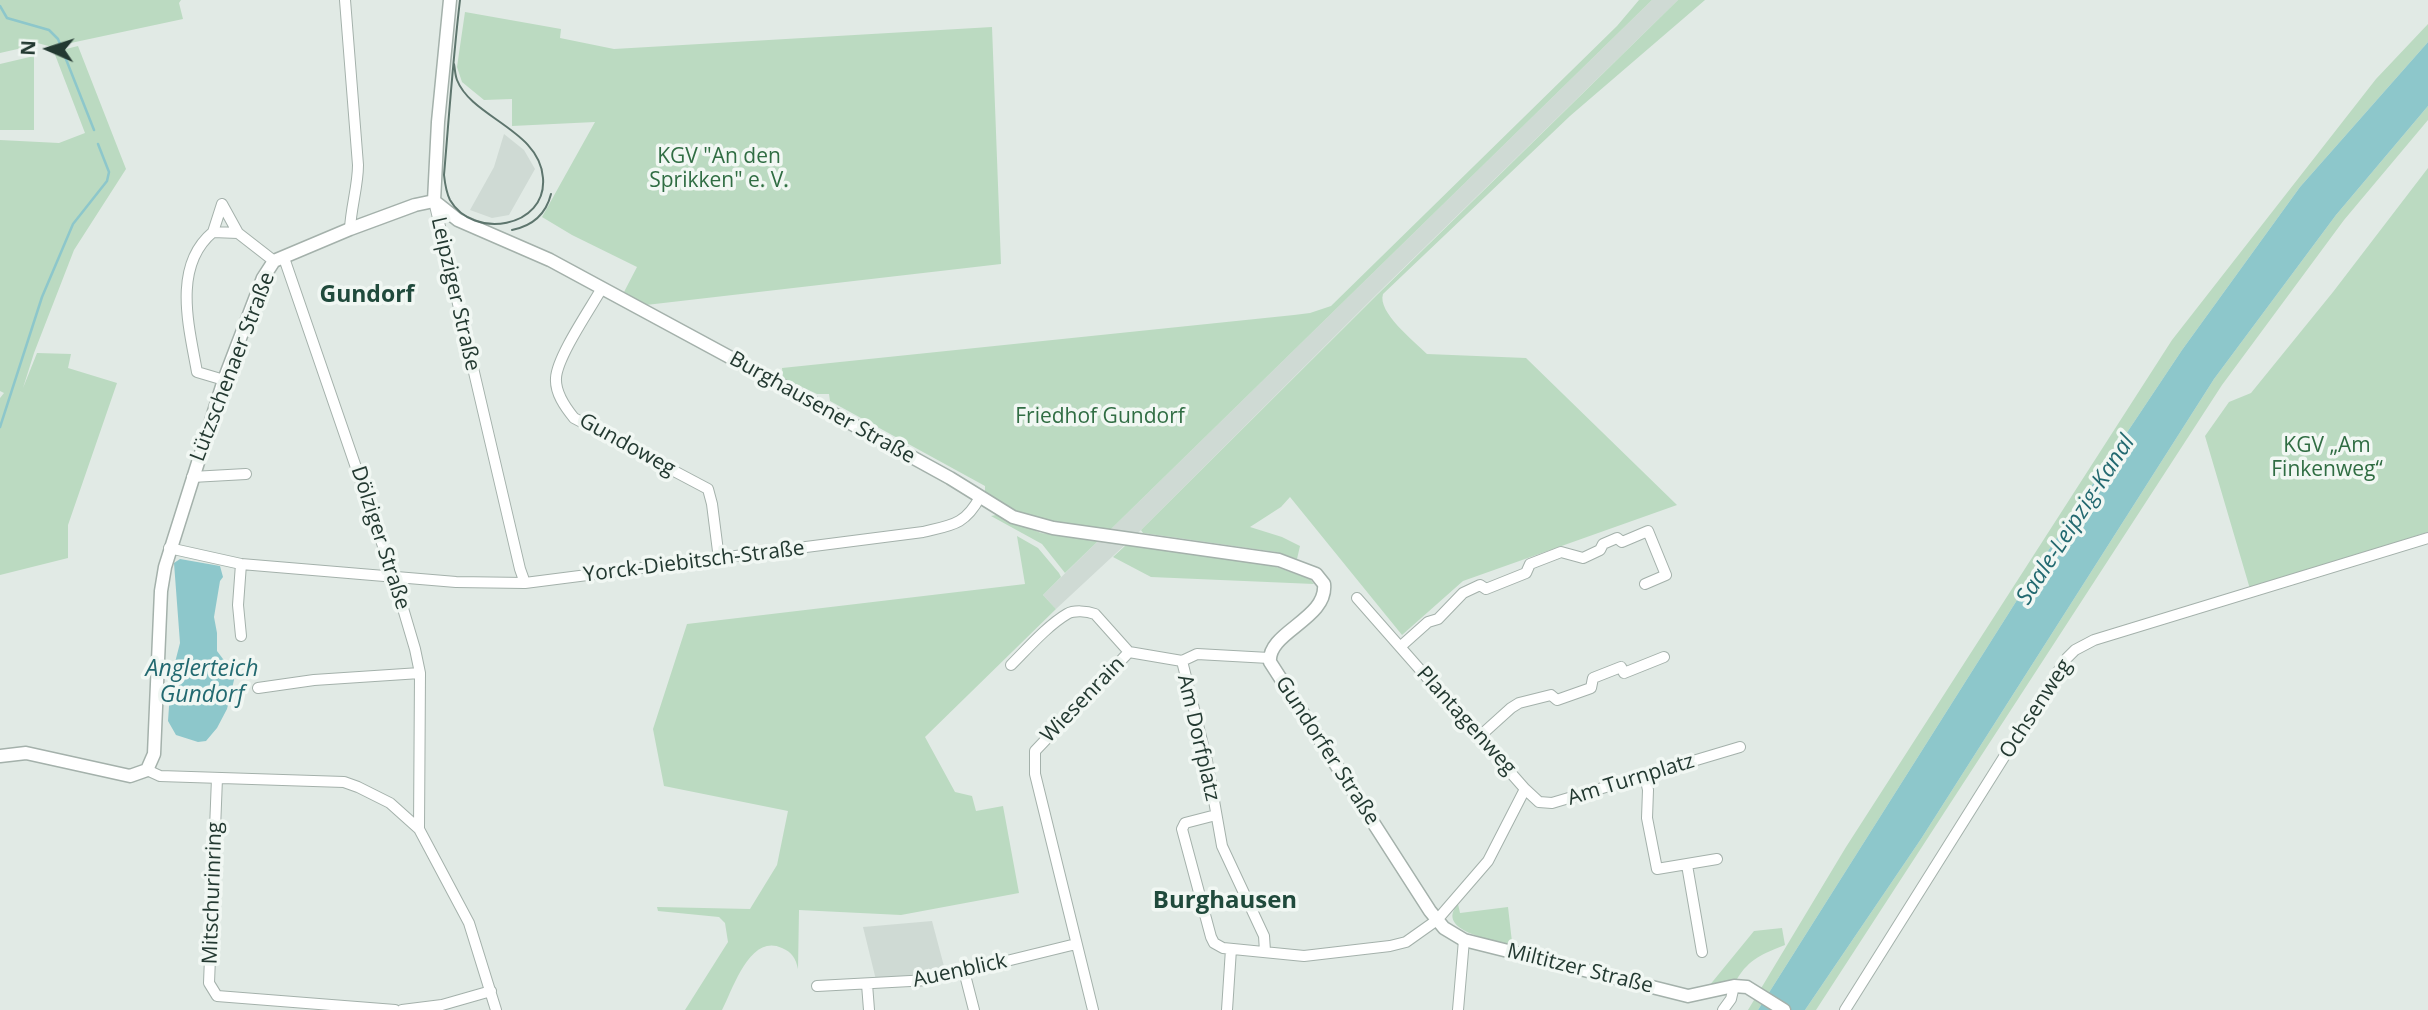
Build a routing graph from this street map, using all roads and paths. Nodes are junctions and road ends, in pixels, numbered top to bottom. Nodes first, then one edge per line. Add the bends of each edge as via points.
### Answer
1 (345, 0) edge
2 (450, 0) edge
3 (434, 201) junction
4 (350, 229) junction
5 (213, 232) junction
6 (238, 233) junction
7 (279, 260) junction
8 (601, 288) junction
9 (224, 380) junction
10 (246, 474) dead end
11 (192, 477) junction
12 (980, 496) junction
13 (2428, 538) edge
14 (169, 548) junction
15 (1231, 552) joint
16 (719, 559) junction
17 (241, 564) junction
18 (394, 578) junction
19 (525, 583) junction
20 (1646, 584) dead end
21 (1357, 598) dead end
22 (241, 636) dead end
23 (1400, 647) junction
24 (1129, 652) junction
25 (1664, 657) dead end
26 (1269, 658) junction
27 (1182, 661) junction
28 (1011, 665) dead end
29 (420, 673) junction
30 (258, 688) dead end
31 (1480, 736) junction
32 (1740, 747) dead end
33 (0, 756) edge
34 (147, 770) junction
35 (1646, 776) junction
36 (217, 778) junction
37 (1525, 789) junction
38 (1216, 816) junction
39 (419, 829) junction
40 (1717, 859) dead end
41 (1687, 865) junction
42 (1437, 920) junction
43 (1458, 938) junction
44 (1076, 944) junction
45 (1231, 949) junction
46 (1265, 951) junction
47 (1702, 952) dead end
48 (964, 971) junction
49 (867, 984) junction
50 (817, 986) dead end
51 (1734, 986) junction
52 (491, 991) junction
53 (395, 1010) edge
54 (402, 1010) edge
55 (496, 1010) edge
56 (869, 1010) edge
57 (974, 1010) edge
58 (1093, 1010) edge
59 (1227, 1010) edge
60 (1458, 1010) edge
61 (1723, 1010) edge
62 (1784, 1010) edge
63 (1845, 1010) edge

1 - 4 street via 358,164
2 - 3 street, Leipziger Straße
3 - 4 street, Lützschenaer Straße
3 - 8 street, Burghausener Straße via 458,220
3 - 19 street, Leipziger Straße
4 - 7 street, Lützschenaer Straße
5 - 6 street
5 - 6 street via 222,204
5 - 9 street via 195,257 186,303 197,372
6 - 7 street
7 - 9 street, Lützschenaer Straße via 262,278
7 - 18 street, Dölziger Straße
8 - 12 street, Burghausener Straße
8 - 16 street, Gundoweg via 558,367 560,397 574,418 708,489
9 - 11 street, Lützschenaer Straße
10 - 11 street, Lützschenaer Straße
11 - 14 street, Lützschenaer Straße
12 - 15 street, Burghausener Straße via 1029,522
12 - 16 street, Yorck-Diebitsch-Straße via 964,518 923,532
13 - 63 street, Ochsenweg via 2094,640 2075,650
14 - 17 street, Yorck-Diebitsch-Straße
14 - 34 street, Lützschenaer Straße via 161,591 154,754
15 - 26 street, Gundorfer Straße via 1298,566 1317,574 1324,584 1319,605 1272,649
16 - 19 street, Yorck-Diebitsch-Straße
17 - 18 street, Yorck-Diebitsch-Straße
17 - 22 street
18 - 19 street, Yorck-Diebitsch-Straße
18 - 29 street, Dölziger Straße
20 - 23 street via 1666,576 1648,531 1622,542 1617,538 1583,558 1561,552 1530,565 1526,573 1486,589 1480,585 1463,593
21 - 23 street, Plantagenweg
23 - 31 street, Plantagenweg
24 - 27 street, Wiesenrain
24 - 28 street via 1095,614 1069,613
24 - 44 street, Wiesenrain via 1035,751 1035,774
25 - 31 street via 1624,673 1621,667 1593,678 1591,688 1557,700 1551,695 1519,703
26 - 27 street, Wiesenrain via 1197,654
26 - 42 street, Gundorfer Straße
27 - 38 street, Am Dorfplatz
29 - 30 street
29 - 39 street, Dölziger Straße
31 - 37 street, Plantagenweg
32 - 35 street, Am Turnplatz
33 - 34 street via 26,753 130,776
34 - 36 street via 160,776
35 - 37 street, Am Turnplatz via 1552,803 1539,802
35 - 41 street via 1647,818 1656,866
36 - 39 street via 344,782 390,803
36 - 53 street, Mitschurinring via 209,983 217,996
37 - 42 street, Plantagenweg via 1488,861
38 - 45 street, Am Dorfplatz via 1185,823 1182,829 1211,937 1218,946
38 - 46 street, Am Dorfplatz via 1222,846 1264,936
39 - 52 street via 466,914
40 - 41 street
41 - 47 street
42 - 43 street, Gundorfer Straße
42 - 46 street via 1399,945 1304,956
43 - 51 street, Miltitzer Straße via 1688,996
43 - 60 street
44 - 48 street, Auenblick
44 - 58 street, Wiesenrain
45 - 46 street
45 - 59 street
48 - 49 street, Auenblick via 920,981
48 - 57 street
49 - 50 street, Auenblick
49 - 56 street
51 - 61 street
51 - 62 street, Miltitzer Straße via 1747,987
52 - 54 street
52 - 55 street

